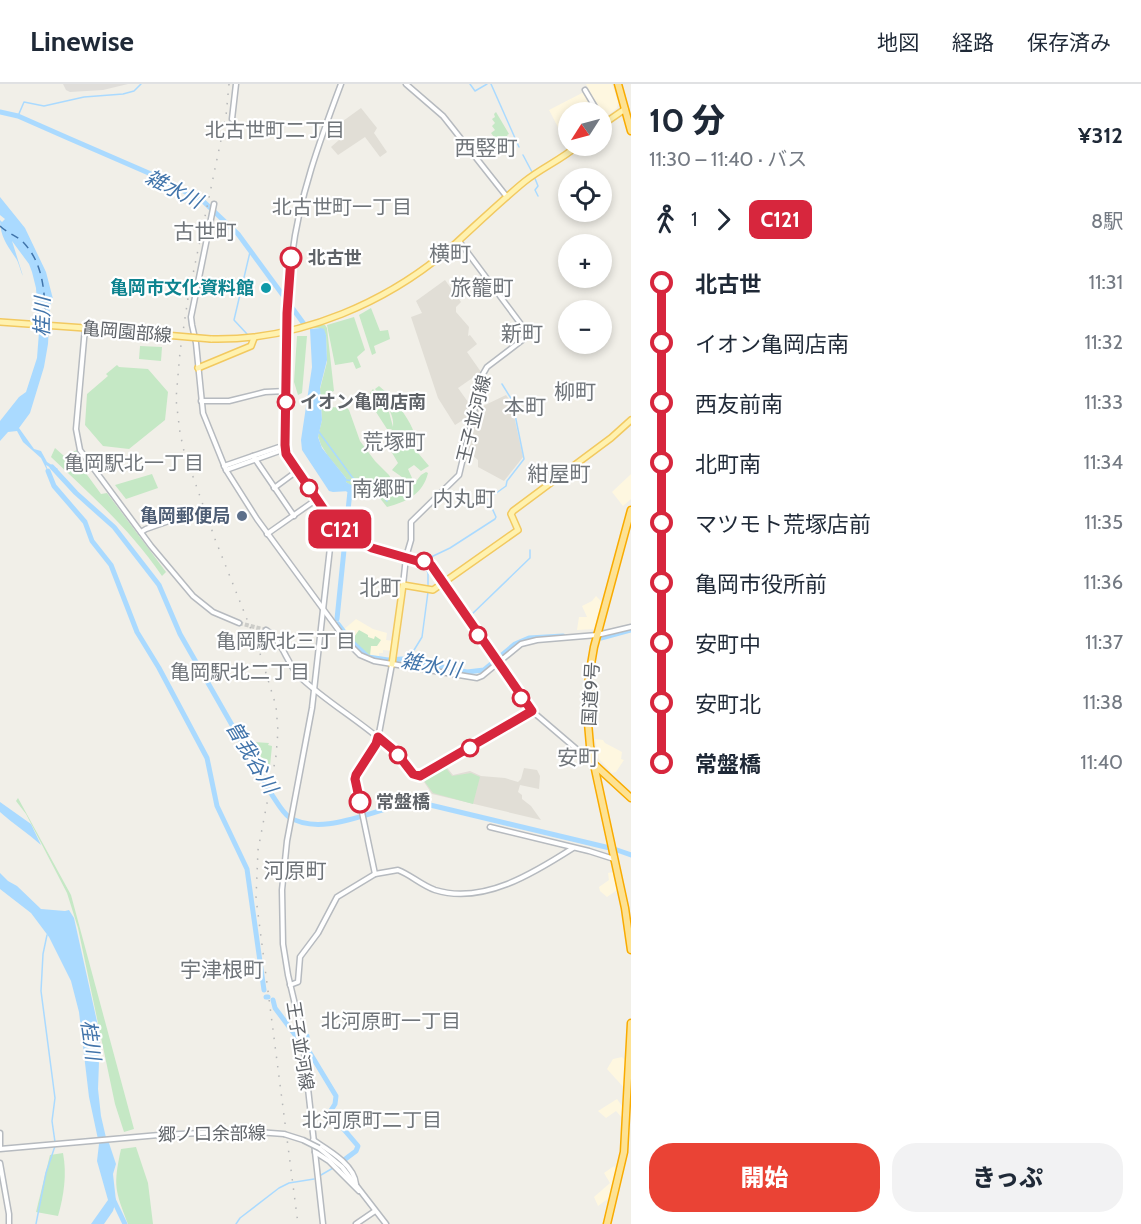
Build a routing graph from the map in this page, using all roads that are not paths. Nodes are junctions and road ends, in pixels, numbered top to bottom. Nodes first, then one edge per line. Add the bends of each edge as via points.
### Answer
1 (236, 84) edge
2 (341, 84) edge
3 (406, 84) edge
4 (621, 86) edge
5 (585, 90) dead end
6 (592, 102) edge
7 (625, 109) junction
8 (612, 116) edge
9 (232, 119) dead end
10 (631, 131) edge
11 (564, 156) edge
12 (508, 197) junction
13 (214, 204) dead end
14 (459, 241) junction
15 (0, 322) edge
16 (85, 328) junction
17 (288, 331) junction
18 (254, 338) junction
19 (198, 368) junction
20 (286, 391) junction
21 (201, 401) junction
22 (631, 420) edge
23 (285, 447) junction
24 (254, 458) junction
25 (225, 468) junction
26 (297, 471) junction
27 (274, 488) junction
28 (316, 499) junction
29 (200, 510) dead end
30 (631, 510) edge
31 (294, 516) junction
32 (336, 525) junction
33 (141, 532) junction
34 (267, 534) junction
35 (405, 556) junction
36 (443, 583) junction
37 (403, 585) junction
38 (323, 611) junction
39 (239, 623) tunnel mouth
40 (631, 627) edge
41 (266, 630) tunnel mouth
42 (597, 635) junction
43 (392, 661) junction
44 (496, 662) junction
45 (314, 687) junction
46 (532, 711) junction
47 (378, 737) junction
48 (590, 746) junction
49 (580, 751) junction
50 (594, 764) junction
51 (616, 785) junction
52 (599, 789) junction
53 (631, 798) edge
54 (490, 827) dead end
55 (573, 848) junction
56 (613, 858) junction
57 (375, 874) junction
58 (631, 950) edge
59 (290, 985) junction
60 (631, 1023) edge
61 (630, 1093) edge
62 (0, 1133) edge
63 (313, 1140) junction
64 (0, 1148) edge
65 (317, 1150) junction
66 (0, 1163) edge
67 (356, 1185) junction
68 (364, 1195) junction
69 (375, 1211) junction
70 (9, 1224) edge
71 (323, 1224) edge
72 (356, 1224) edge
73 (386, 1224) edge
74 (607, 1224) edge

1 - 9 street
2 - 17 street via 299,215 290,271
3 - 12 street via 443,116
4 - 7 highway
5 - 6 street
7 - 8 main road
7 - 10 highway
11 - 12 main road, 亀岡園部線
12 - 14 main road, 亀岡園部線
13 - 19 street via 192,317
14 - 17 main road, 亀岡園部線 via 376,299 355,310
14 - 35 street, 王子並河線 via 529,335 484,371 459,475 413,519
15 - 16 main road, 亀岡園部線
16 - 18 main road, 亀岡園部線, bridge via 211,339
16 - 33 street via 76,429 80,450
17 - 18 main road, 亀岡園部線
17 - 20 street
18 - 19 main road, 亀岡園部線 via 251,346
19 - 21 street
20 - 21 street via 229,401
20 - 23 street
21 - 25 street
22 - 36 main road via 513,511 518,530
23 - 24 street
23 - 26 street
24 - 25 street
24 - 27 street
25 - 34 street
26 - 27 street
26 - 28 street
27 - 31 street
28 - 31 street
28 - 32 street
29 - 33 street
30 - 42 highway, 国道9号
31 - 34 street
32 - 35 street via 346,535 372,548
32 - 38 street via 332,530
33 - 39 street via 193,596 213,612
34 - 38 street
35 - 36 street via 428,562
35 - 37 street, 王子並河線
36 - 37 main road via 434,590
36 - 44 street
37 - 43 main road
38 - 43 street via 360,655 374,662
38 - 45 street
40 - 42 street
41 - 45 street via 300,676
42 - 44 street via 530,641
42 - 48 highway, 国道9号 via 587,689
43 - 44 street via 472,678 482,676
43 - 47 street
44 - 46 street
45 - 47 street
45 - 59 street via 284,858 283,944
46 - 47 street via 420,776 413,774
46 - 49 street
47 - 57 street via 355,779
48 - 49 street
48 - 50 highway, 国道9号
49 - 50 street
50 - 51 highway
50 - 52 highway, 国道9号
51 - 52 highway via 605,781
51 - 53 highway
52 - 56 highway, 国道9号
54 - 55 street
55 - 56 street
55 - 57 street via 532,873 465,895 428,887 398,870
56 - 58 highway, 国道9号
57 - 59 street, 王子並河線 via 336,899 300,957 298,982
59 - 63 street, 王子並河線 via 302,1034
60 - 61 highway
61 - 74 highway via 624,1152
62 - 64 street
63 - 65 street, 王子並河線
63 - 67 street via 340,1159 356,1178
64 - 65 street, 郷ノ口余部線, bridge via 244,1131 284,1134
65 - 67 street, 郷ノ口余部線 via 342,1167
65 - 68 street
65 - 71 street, 王子並河線
66 - 70 street
67 - 68 street, 郷ノ口余部線
68 - 69 street, 郷ノ口余部線
69 - 72 street
69 - 73 street, 郷ノ口余部線

